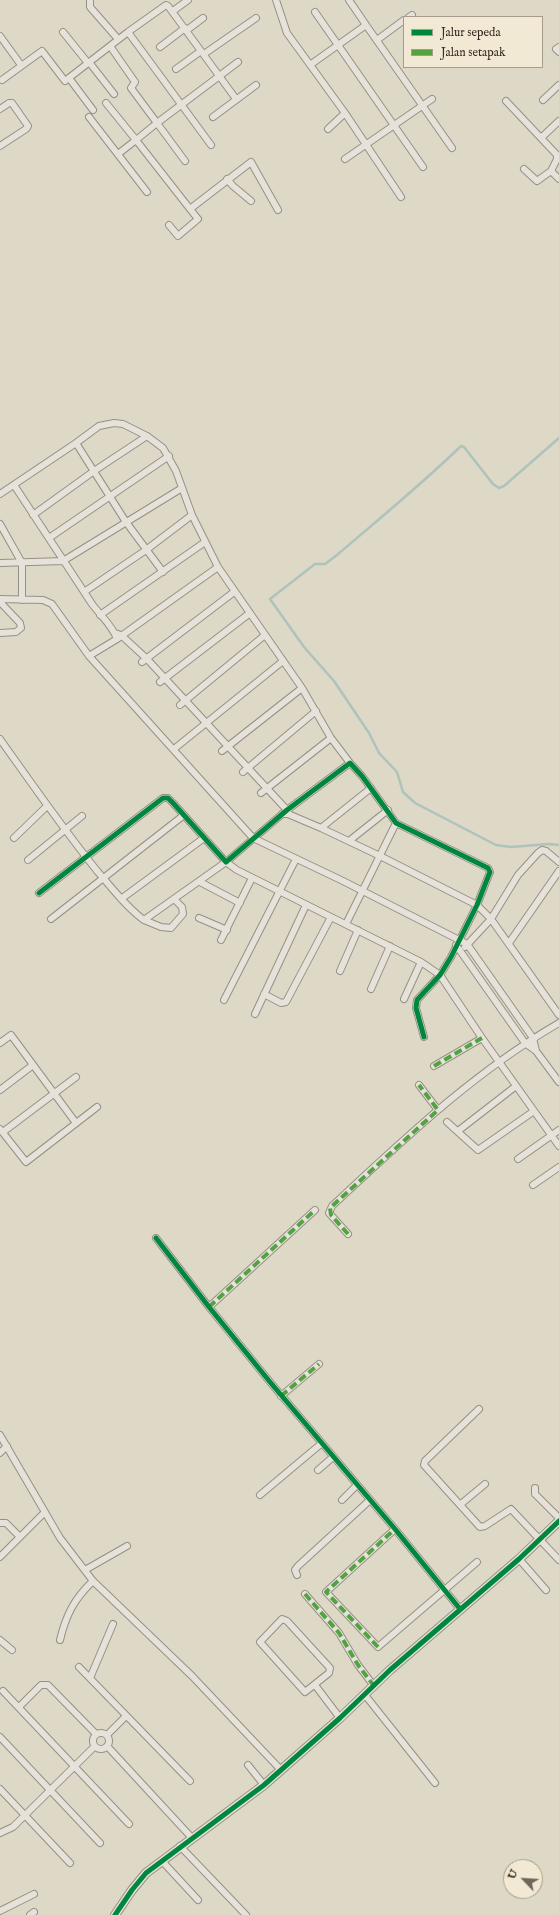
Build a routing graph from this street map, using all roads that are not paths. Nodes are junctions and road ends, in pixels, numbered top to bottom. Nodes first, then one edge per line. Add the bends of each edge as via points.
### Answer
1 (90, 0) edge
2 (188, 0) edge
3 (276, 0) edge
4 (349, 0) edge
5 (173, 11) junction
6 (315, 12) dead end
7 (203, 18) dead end
8 (256, 18) dead end
9 (403, 21) edge
10 (366, 25) junction
11 (186, 29) junction
12 (64, 32) dead end
13 (128, 32) junction
14 (0, 36) edge
15 (118, 39) junction
16 (376, 40) junction
17 (2, 44) edge
18 (338, 44) junction
19 (110, 46) junction
20 (160, 47) dead end
21 (559, 47) edge
22 (203, 52) junction
23 (559, 52) edge
24 (238, 62) dead end
25 (88, 63) junction
26 (21, 65) junction
27 (310, 65) junction
28 (176, 69) dead end
29 (402, 69) edge
30 (219, 76) junction
31 (69, 78) junction
32 (2, 80) dead end
33 (559, 84) edge
34 (256, 85) dead end
35 (114, 94) dead end
36 (236, 99) junction
37 (432, 99) dead end
38 (542, 100) dead end
39 (506, 101) dead end
40 (106, 103) dead end
41 (182, 104) junction
42 (422, 105) junction
43 (1, 107) edge
44 (93, 110) dead end
45 (344, 113) junction
46 (89, 116) dead end
47 (213, 117) dead end
48 (559, 121) edge
49 (157, 122) junction
50 (394, 125) junction
51 (328, 129) dead end
52 (541, 138) junction
53 (136, 140) junction
54 (211, 145) dead end
55 (366, 145) junction
56 (0, 146) edge
57 (452, 148) dead end
58 (118, 154) junction
59 (345, 159) dead end
60 (185, 161) dead end
61 (423, 167) dead end
62 (524, 169) dead end
63 (551, 171) junction
64 (227, 179) junction
65 (559, 179) edge
66 (146, 192) dead end
67 (401, 196) dead end
68 (251, 201) dead end
69 (190, 209) junction
70 (278, 210) dead end
71 (169, 225) dead end
72 (148, 436) junction
73 (76, 443) junction
74 (169, 456) junction
75 (94, 471) junction
76 (14, 485) junction
77 (182, 488) junction
78 (0, 494) edge
79 (109, 496) junction
80 (33, 515) junction
81 (192, 515) junction
82 (126, 522) junction
83 (0, 524) edge
84 (49, 538) junction
85 (205, 542) junction
86 (146, 550) junction
87 (63, 561) junction
88 (0, 563) edge
89 (22, 563) junction
90 (218, 567) junction
91 (163, 572) junction
92 (84, 592) junction
93 (234, 592) junction
94 (0, 599) edge
95 (22, 600) junction
96 (0, 602) edge
97 (250, 614) junction
98 (100, 615) junction
99 (0, 633) edge
100 (265, 635) junction
101 (118, 636) junction
102 (89, 656) junction
103 (144, 660) junction
104 (283, 662) junction
105 (162, 680) junction
106 (302, 688) junction
107 (182, 703) junction
108 (316, 712) junction
109 (206, 724) junction
110 (331, 738) junction
111 (0, 739) edge
112 (228, 747) junction
113 (174, 749) junction
114 (222, 751) dead end
115 (350, 763) junction
116 (245, 770) junction
117 (371, 788) junction
118 (263, 790) junction
119 (47, 806) junction
120 (388, 810) junction
121 (286, 813) junction
122 (82, 816) dead end
123 (184, 816) junction
124 (396, 823) junction
125 (321, 828) junction
126 (66, 830) junction
127 (14, 838) dead end
128 (204, 838) junction
129 (253, 838) junction
130 (349, 841) junction
131 (86, 856) junction
132 (380, 856) junction
133 (296, 859) junction
134 (28, 860) dead end
135 (226, 862) junction
136 (559, 862) edge
137 (559, 871) edge
138 (104, 878) junction
139 (252, 878) junction
140 (200, 882) junction
141 (363, 891) junction
142 (280, 892) junction
143 (39, 893) dead end
144 (121, 900) junction
145 (175, 900) junction
146 (240, 903) junction
147 (306, 905) junction
148 (476, 905) junction
149 (331, 917) junction
150 (199, 918) dead end
151 (51, 919) dead end
152 (491, 919) junction
153 (144, 920) junction
154 (346, 924) junction
155 (227, 930) junction
156 (358, 930) junction
157 (452, 938) junction
158 (222, 940) dead end
159 (460, 940) junction
160 (509, 943) junction
161 (467, 944) junction
162 (390, 946) junction
163 (459, 949) junction
164 (421, 962) junction
165 (340, 971) dead end
166 (440, 975) junction
167 (371, 989) dead end
168 (264, 994) junction
169 (404, 999) dead end
170 (224, 1000) dead end
171 (255, 1014) dead end
172 (559, 1015) edge
173 (559, 1023) edge
174 (424, 1037) dead end
175 (482, 1038) junction
176 (533, 1038) junction
177 (0, 1043) edge
178 (525, 1043) junction
179 (536, 1051) junction
180 (498, 1062) junction
181 (33, 1065) junction
182 (434, 1066) dead end
183 (76, 1077) dead end
184 (559, 1082) edge
185 (419, 1085) dead end
186 (516, 1086) junction
187 (0, 1090) edge
188 (54, 1093) junction
189 (97, 1107) dead end
190 (438, 1110) junction
191 (534, 1111) junction
192 (447, 1122) dead end
193 (76, 1123) junction
194 (1, 1130) edge
195 (559, 1130) edge
196 (458, 1132) junction
197 (552, 1136) junction
198 (559, 1146) edge
199 (518, 1158) dead end
200 (559, 1167) edge
201 (533, 1185) dead end
202 (315, 1210) dead end
203 (348, 1234) dead end
204 (156, 1238) dead end
205 (209, 1307) junction
206 (320, 1364) dead end
207 (282, 1396) junction
208 (479, 1409) dead end
209 (0, 1435) edge
210 (322, 1443) junction
211 (7, 1446) junction
212 (0, 1453) edge
213 (333, 1457) junction
214 (318, 1470) dead end
215 (485, 1484) dead end
216 (357, 1485) junction
217 (535, 1488) dead end
218 (260, 1495) dead end
219 (342, 1500) dead end
220 (370, 1500) junction
221 (461, 1504) junction
222 (45, 1512) junction
223 (559, 1518) edge
224 (559, 1521) edge
225 (0, 1523) edge
226 (395, 1529) junction
227 (20, 1537) junction
228 (539, 1539) junction
229 (127, 1546) dead end
230 (0, 1556) edge
231 (519, 1559) junction
232 (559, 1560) edge
233 (477, 1562) dead end
234 (85, 1570) junction
235 (297, 1574) dead end
236 (93, 1581) junction
237 (546, 1590) dead end
238 (445, 1592) junction
239 (305, 1594) dead end
240 (460, 1609) junction
241 (113, 1624) dead end
242 (0, 1640) edge
243 (60, 1640) dead end
244 (12, 1650) dead end
245 (79, 1667) dead end
246 (90, 1678) junction
247 (315, 1686) junction
248 (374, 1686) junction
249 (3, 1691) dead end
250 (364, 1696) junction
251 (19, 1707) junction
252 (126, 1716) junction
253 (340, 1718) junction
254 (96, 1734) junction
255 (107, 1735) junction
256 (0, 1736) edge
257 (94, 1746) junction
258 (107, 1746) junction
259 (248, 1765) dead end
260 (74, 1766) junction
261 (281, 1770) junction
262 (190, 1781) dead end
263 (435, 1783) dead end
264 (264, 1785) junction
265 (0, 1789) edge
266 (50, 1790) junction
267 (25, 1815) junction
268 (129, 1824) dead end
269 (0, 1833) edge
270 (192, 1838) junction
271 (100, 1843) dead end
272 (180, 1846) junction
273 (162, 1861) junction
274 (70, 1863) dead end
275 (34, 1894) dead end
276 (198, 1900) dead end
277 (0, 1911) edge
278 (116, 1915) edge
279 (246, 1915) edge

1 - 15 street via 90,7
2 - 5 street
3 - 27 street via 287,32
4 - 10 street
5 - 11 street
5 - 13 street via 166,5
6 - 18 street
7 - 11 street
8 - 22 street
9 - 16 street
10 - 16 street
10 - 18 street
11 - 20 street
11 - 22 street
12 - 25 street
13 - 15 street
13 - 41 street
14 - 17 street
15 - 19 street
16 - 29 street
17 - 26 street
18 - 27 street
18 - 50 street
19 - 25 street
19 - 49 street via 135,82 131,88
21 - 23 street via 556,49
22 - 28 street
22 - 30 street
24 - 30 street
25 - 31 street
25 - 35 street
26 - 31 street via 42,51 65,81
26 - 32 street
27 - 45 street
29 - 42 street
30 - 36 street
30 - 41 street
31 - 44 street
33 - 38 street
34 - 36 street
36 - 47 street
37 - 42 street
39 - 52 street
40 - 53 street
41 - 49 street
41 - 54 street
42 - 50 street
42 - 57 street
43 - 56 street via 12,103 28,126
45 - 51 street
45 - 55 street
46 - 58 street
48 - 52 street
49 - 53 street
49 - 60 street
50 - 55 street
50 - 61 street
52 - 63 street via 558,157
53 - 58 street
53 - 69 street
55 - 59 street
55 - 67 street
58 - 66 street
62 - 63 street via 537,181
63 - 65 street
64 - 68 street
64 - 69 street
64 - 70 street via 251,162
69 - 71 street via 198,219 178,236
72 - 73 street via 114,423 99,426
72 - 74 street
72 - 75 street
73 - 75 street
73 - 76 street
74 - 77 street
74 - 79 street
75 - 79 street
75 - 80 street
76 - 78 street
76 - 80 street
77 - 81 street
77 - 82 street
79 - 82 street
79 - 84 street
80 - 84 street
81 - 85 street
81 - 86 street
82 - 86 street
82 - 87 street
83 - 89 street
84 - 87 street
85 - 90 street
85 - 91 street
86 - 91 street
86 - 92 street
87 - 89 street
87 - 92 street
88 - 89 street
89 - 95 street
90 - 93 street
90 - 101 street
91 - 98 street
92 - 98 street
93 - 97 street
93 - 103 street
94 - 95 street
95 - 102 street via 43,600 52,604
96 - 99 street via 20,623 21,628 16,632
97 - 100 street
97 - 105 street
98 - 101 street
100 - 104 street
100 - 107 street
101 - 102 street
101 - 103 street
102 - 113 street
103 - 105 street
104 - 106 street
104 - 109 street
105 - 107 street
106 - 108 street
106 - 112 street
107 - 109 street
108 - 110 street
108 - 116 street
109 - 112 street
109 - 113 street
110 - 115 street
110 - 118 street
111 - 119 street
112 - 114 street
112 - 116 street
113 - 129 street
115 - 117 street
115 - 121 street
116 - 118 street
117 - 120 street
117 - 125 street
118 - 121 street
119 - 126 street
119 - 127 street
120 - 124 street
120 - 130 street
121 - 125 street
121 - 129 street
122 - 126 street
123 - 128 street
123 - 131 street via 168,798 163,798
123 - 138 street
124 - 132 street
124 - 148 street via 489,870 490,874
125 - 130 street
126 - 131 street
126 - 134 street
128 - 135 street
128 - 144 street
129 - 133 street
129 - 135 street
130 - 132 street
131 - 138 street
131 - 143 street
132 - 141 street
132 - 148 street
133 - 141 street
133 - 142 street
135 - 139 street
135 - 140 street
136 - 152 street via 546,851 538,852 518,875
137 - 160 street
138 - 144 street
138 - 151 street
139 - 142 street
139 - 146 street
140 - 145 street
140 - 146 street
141 - 154 street
141 - 157 street
142 - 147 street
142 - 170 street
144 - 153 street
145 - 153 street
145 - 153 street via 182,907 183,914 171,928
146 - 155 street
147 - 149 street
147 - 168 street
148 - 152 street
148 - 159 street
149 - 154 street
149 - 168 street via 286,1002 281,1003
150 - 155 street
152 - 160 street
152 - 161 street
154 - 156 street
155 - 158 street
156 - 162 street
156 - 165 street
157 - 159 street
157 - 163 street
159 - 161 street
159 - 163 street
160 - 172 street
161 - 163 street
161 - 176 street
162 - 164 street
162 - 167 street
163 - 166 street
163 - 178 street
164 - 166 street
164 - 169 street
166 - 174 street via 420,995 416,1004
166 - 175 street
168 - 171 street
173 - 176 street
175 - 180 street
175 - 182 street
176 - 178 street
176 - 179 street
177 - 181 street via 11,1035
178 - 179 street
178 - 180 street
179 - 184 street
180 - 186 street
180 - 190 street
181 - 187 street
181 - 188 street
183 - 188 street
185 - 190 street
186 - 191 street
186 - 196 street
188 - 193 street
188 - 194 street
189 - 193 street
190 - 203 street via 330,1208 331,1215
191 - 196 street via 479,1150
191 - 197 street
192 - 196 street
193 - 194 street via 26,1162
195 - 197 street
197 - 198 street
197 - 199 street
200 - 201 street
202 - 205 street
204 - 205 street
205 - 207 street
206 - 207 street
207 - 210 street
208 - 221 street via 424,1462 425,1467
209 - 211 street
210 - 213 street
210 - 218 street
211 - 212 street
211 - 222 street
213 - 214 street
213 - 216 street
215 - 221 street
216 - 219 street
216 - 220 street
217 - 223 street via 535,1494
220 - 226 street
220 - 235 street via 298,1566 295,1570
221 - 228 street via 483,1527 511,1508
222 - 227 street
222 - 234 street via 67,1549
224 - 228 street
225 - 227 street via 6,1523
226 - 238 street
226 - 238 street via 327,1593 379,1647
227 - 230 street
228 - 231 street
228 - 232 street
229 - 234 street
231 - 237 street
231 - 240 street
233 - 238 street
234 - 236 street
236 - 243 street via 76,1599
236 - 261 street via 192,1676
238 - 240 street
239 - 248 street via 339,1633
240 - 248 street
241 - 246 street
242 - 244 street
245 - 246 street
246 - 252 street
247 - 247 street via 329,1673 329,1667 288,1621 282,1620 260,1642 305,1692
247 - 253 street
248 - 250 street
249 - 251 street
250 - 253 street
250 - 263 street
251 - 254 street via 41,1685 48,1685
251 - 260 street
252 - 255 street
252 - 262 street
253 - 261 street
254 - 255 street via 102,1732
254 - 257 street via 92,1738
255 - 258 street
256 - 266 street
257 - 258 street via 102,1749
257 - 260 street
258 - 270 street
259 - 264 street
260 - 266 street
260 - 268 street
261 - 264 street
264 - 270 street
265 - 267 street
266 - 267 street
266 - 271 street
267 - 269 street via 13,1827
267 - 274 street
270 - 272 street
272 - 273 street
272 - 279 street
273 - 276 street
273 - 278 street via 137,1883
275 - 277 street

